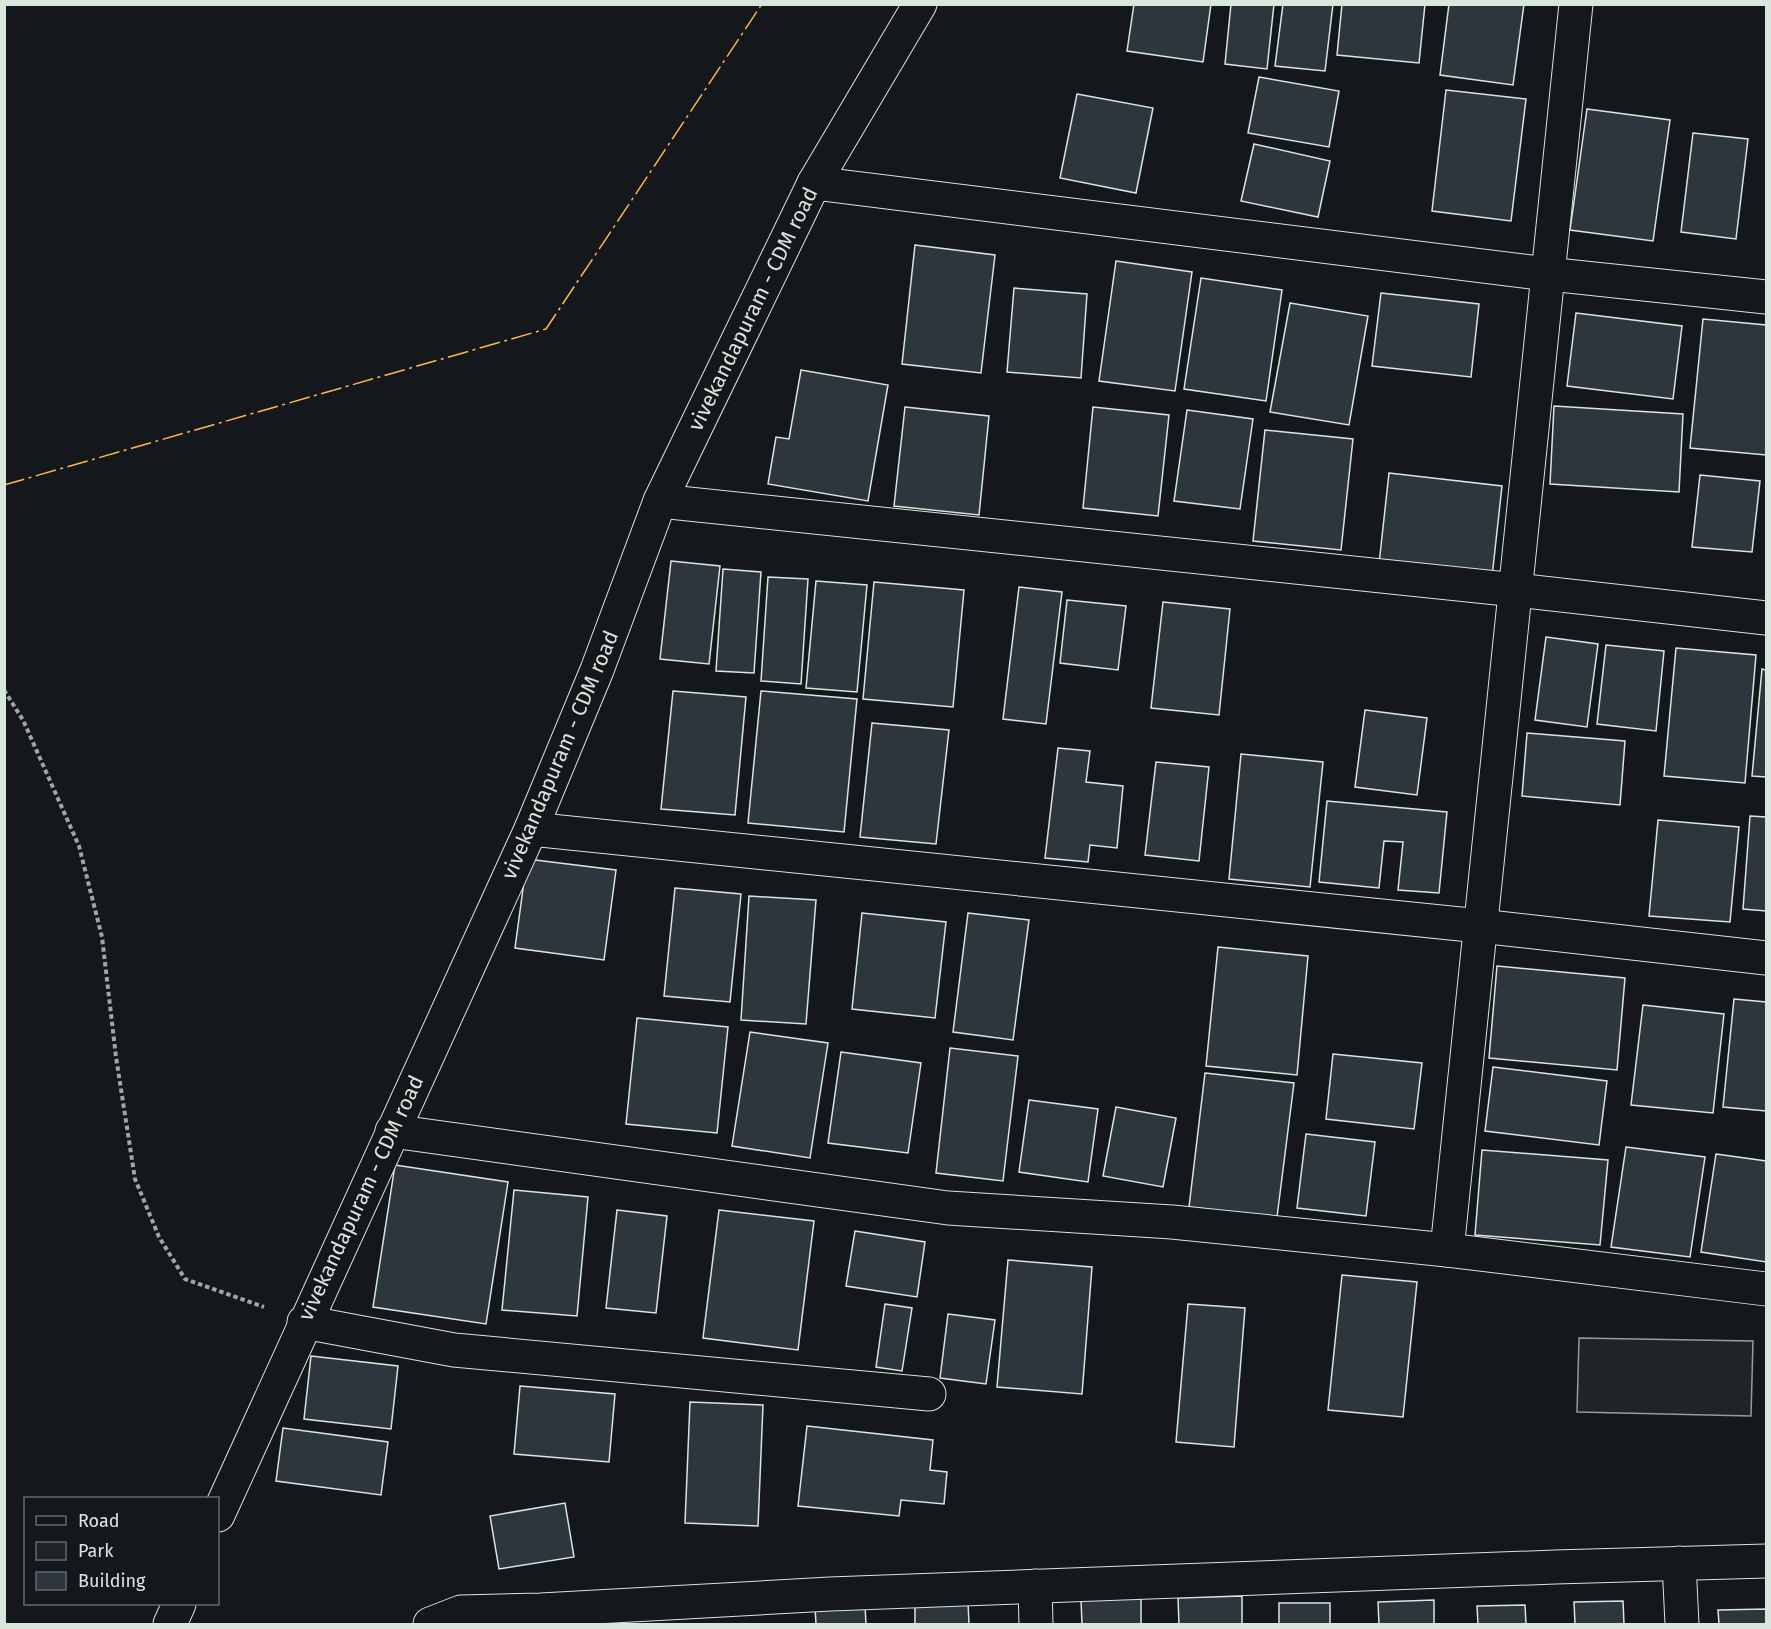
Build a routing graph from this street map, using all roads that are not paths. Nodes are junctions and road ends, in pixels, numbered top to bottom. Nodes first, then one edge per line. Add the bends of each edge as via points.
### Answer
1 (920, 4) edge
2 (1576, 4) edge
3 (814, 183) junction
4 (1548, 274) junction
5 (1767, 297) edge
6 (660, 501) junction
7 (1516, 590) junction
8 (1767, 618) edge
9 (531, 829) junction
10 (1480, 926) junction
11 (1767, 958) edge
12 (392, 1131) junction
13 (1447, 1250) junction
14 (1767, 1289) edge
15 (304, 1322) junction
16 (929, 1394) dead end
17 (219, 1513) edge
18 (1767, 1561) edge
19 (1679, 1563) junction
20 (1035, 1586) junction
21 (179, 1605) edge
22 (170, 1624) edge
23 (430, 1624) edge
24 (1036, 1624) edge
25 (1682, 1624) edge

1 - 3 street, vivekandapuram - CDM road
2 - 4 street
3 - 4 street
3 - 6 street, vivekandapuram - CDM road
4 - 5 street
4 - 7 street
6 - 7 street
6 - 9 street, vivekandapuram - CDM road via 597,670
7 - 8 street
7 - 10 street
9 - 10 street
9 - 12 street, vivekandapuram - CDM road
10 - 11 street
10 - 13 street
12 - 13 street via 948,1208 1172,1222
12 - 15 street, vivekandapuram - CDM road
13 - 14 street
15 - 16 street via 454,1350
15 - 17 street, vivekandapuram - CDM road
18 - 19 street
19 - 20 street
19 - 25 street
20 - 23 street via 461,1612
20 - 24 street
21 - 22 street

